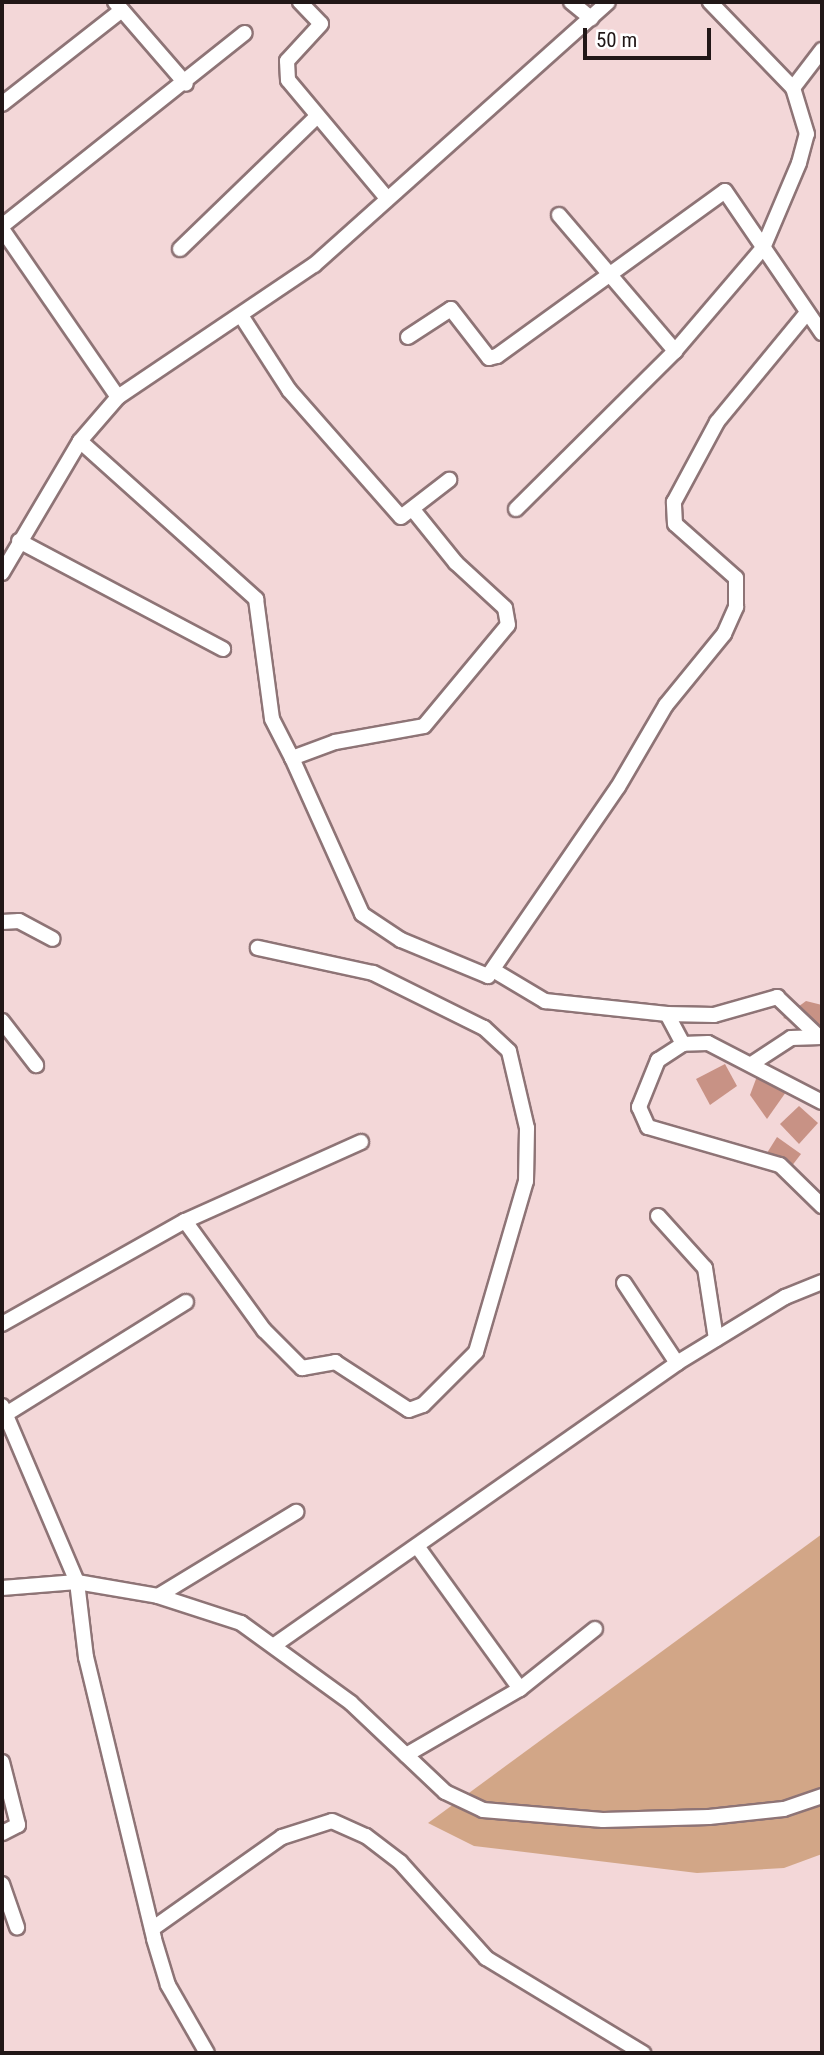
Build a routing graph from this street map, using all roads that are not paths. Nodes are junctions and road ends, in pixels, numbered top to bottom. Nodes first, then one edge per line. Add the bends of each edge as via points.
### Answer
1 (300, 2) edge
2 (571, 2) edge
3 (608, 2) edge
4 (710, 2) edge
5 (118, 6) edge
6 (591, 19) junction
7 (245, 33) dead end
8 (822, 50) edge
9 (186, 84) junction
10 (793, 89) junction
11 (2, 104) edge
12 (316, 117) junction
13 (385, 196) junction
14 (559, 215) dead end
15 (2, 227) edge
16 (764, 248) junction
17 (180, 249) dead end
18 (611, 275) junction
19 (807, 313) junction
20 (243, 317) junction
21 (822, 333) edge
22 (408, 337) dead end
23 (675, 351) junction
24 (118, 397) junction
25 (80, 441) junction
26 (449, 480) dead end
27 (516, 509) dead end
28 (414, 511) junction
29 (19, 541) junction
30 (2, 573) edge
31 (223, 649) dead end
32 (292, 758) junction
33 (2, 922) edge
34 (53, 939) dead end
35 (258, 948) dead end
36 (493, 970) junction
37 (667, 1014) junction
38 (2, 1021) edge
39 (821, 1037) edge
40 (683, 1044) junction
41 (753, 1063) junction
42 (36, 1065) dead end
43 (822, 1102) edge
44 (361, 1142) dead end
45 (822, 1206) edge
46 (658, 1216) dead end
47 (185, 1221) junction
48 (822, 1282) edge
49 (624, 1283) dead end
50 (186, 1302) dead end
51 (2, 1324) edge
52 (716, 1339) junction
53 (677, 1363) junction
54 (4, 1410) edge
55 (296, 1512) dead end
56 (418, 1546) junction
57 (77, 1581) junction
58 (2, 1588) edge
59 (158, 1596) junction
60 (594, 1629) dead end
61 (276, 1644) junction
62 (520, 1689) junction
63 (406, 1755) junction
64 (2, 1762) edge
65 (822, 1796) edge
66 (2, 1833) edge
67 (2, 1884) edge
68 (17, 1927) dead end
69 (152, 1929) junction
70 (207, 2053) edge
71 (643, 2053) edge

1 - 12 street via 321,24 286,71 292,89
2 - 6 street
3 - 6 street
4 - 10 street
5 - 9 street
5 - 11 street
6 - 13 street
7 - 9 street
8 - 10 street
9 - 15 street
10 - 16 street via 807,134
12 - 13 street
12 - 17 street
13 - 20 street via 314,265
14 - 18 street
15 - 24 street
16 - 18 street via 725,191
16 - 19 street
16 - 23 street
18 - 22 street via 497,356 485,354 456,310 444,310
18 - 23 street
19 - 21 street
19 - 36 street via 717,422 674,502 675,524 736,578 736,607 724,634 666,705 618,787
20 - 24 street
20 - 28 street via 320,429 401,517
23 - 27 street
24 - 25 street
25 - 29 street
25 - 32 street via 256,599 272,719
26 - 28 street
28 - 32 street via 456,563 505,608 508,625 424,726 335,741
29 - 30 street
29 - 31 street
32 - 36 street via 362,914 481,976
33 - 34 street via 19,921
35 - 47 street via 373,973 484,1028 509,1051 527,1128 526,1181 476,1352 423,1405 409,1410 335,1362 302,1368 264,1330
36 - 37 street via 545,1001
37 - 39 street via 714,1015 777,997
37 - 40 street
38 - 42 street
39 - 41 street via 790,1038
40 - 41 street via 708,1044
40 - 45 street via 658,1060 643,1084 639,1107 648,1127 780,1165
41 - 43 street
44 - 47 street
46 - 52 street via 705,1268
47 - 51 street
48 - 52 street
49 - 53 street
50 - 54 street
52 - 53 street
53 - 56 street
54 - 57 street
55 - 59 street
56 - 61 street
56 - 62 street
57 - 58 street
57 - 59 street
57 - 69 street via 86,1657
59 - 61 street via 211,1610
60 - 62 street
61 - 63 street
62 - 63 street
63 - 65 street via 462,1804 513,1814 709,1817 784,1809
64 - 66 street via 19,1825
67 - 68 street
69 - 70 street via 168,1985
69 - 71 street via 282,1838 332,1821 366,1836 400,1862 486,1958

